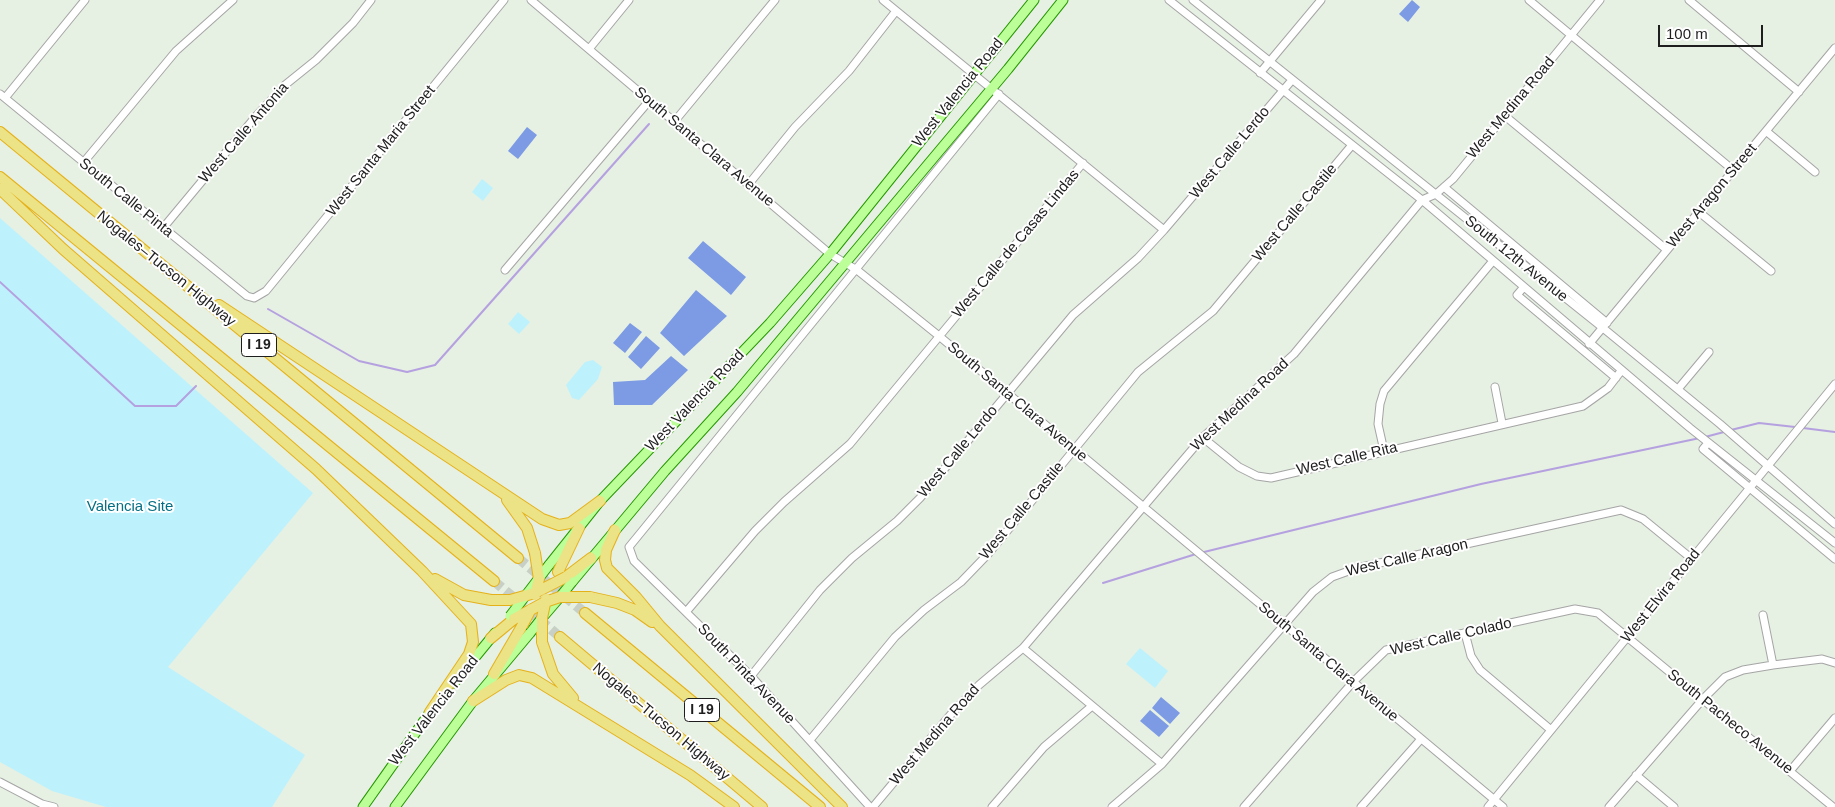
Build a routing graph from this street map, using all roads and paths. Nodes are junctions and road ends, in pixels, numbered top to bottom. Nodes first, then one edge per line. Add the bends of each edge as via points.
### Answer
1 (85, 0) edge
2 (232, 0) edge
3 (371, 0) edge
4 (504, 0) edge
5 (531, 0) edge
6 (629, 0) edge
7 (775, 0) edge
8 (883, 0) edge
9 (1034, 0) edge
10 (1062, 0) edge
11 (1170, 0) edge
12 (1193, 0) edge
13 (1321, 0) edge
14 (1529, 0) edge
15 (1600, 0) edge
16 (1688, 0) edge
17 (896, 11) junction
18 (1571, 35) junction
19 (1835, 48) edge
20 (589, 49) junction
21 (1270, 62) junction
22 (1260, 73) junction
23 (973, 74) junction
24 (1292, 80) junction
25 (991, 88) junction
26 (1282, 91) junction
27 (1799, 92) junction
28 (999, 94) junction
29 (3, 96) edge
30 (649, 101) junction
31 (1505, 116) junction
32 (674, 122) junction
33 (1766, 131) junction
34 (0, 132) edge
35 (1352, 145) junction
36 (83, 162) junction
37 (1083, 163) junction
38 (1733, 170) junction
39 (1815, 172) dead end
40 (0, 177) edge
41 (748, 185) junction
42 (1444, 187) junction
43 (0, 189) edge
44 (1436, 194) junction
45 (1422, 200) junction
46 (1699, 212) junction
47 (162, 228) junction
48 (1164, 230) junction
49 (1668, 250) junction
50 (830, 254) junction
51 (844, 262) junction
52 (1492, 262) junction
53 (505, 270) dead end
54 (857, 270) junction
55 (1772, 271) dead end
56 (170, 273) junction
57 (1523, 288) junction
58 (254, 298) joint
59 (1605, 325) junction
60 (939, 336) junction
61 (1589, 344) junction
62 (1709, 352) dead end
63 (1621, 371) junction
64 (1616, 378) junction
65 (1835, 384) edge
66 (1495, 387) dead end
67 (1678, 389) junction
68 (1006, 394) junction
69 (1502, 423) junction
70 (1202, 437) junction
71 (1708, 443) junction
72 (1073, 450) junction
73 (1384, 451) junction
74 (1766, 466) junction
75 (1755, 480) junction
76 (1750, 486) junction
77 (500, 492) junction
78 (600, 502) junction
79 (1143, 508) junction
80 (1835, 524) edge
81 (579, 528) junction
82 (615, 530) junction
83 (1835, 543) edge
84 (518, 558) tunnel mouth
85 (591, 558) joint
86 (1692, 559) junction
87 (1835, 559) edge
88 (422, 571) junction
89 (565, 577) junction
90 (539, 579) junction
91 (494, 581) tunnel mouth
92 (551, 585) junction
93 (530, 594) junction
94 (560, 597) junction
95 (545, 602) junction
96 (531, 609) junction
97 (686, 612) junction
98 (585, 613) tunnel mouth
99 (1763, 615) dead end
100 (542, 618) junction
101 (515, 620) junction
102 (1284, 625) junction
103 (660, 626) junction
104 (1465, 633) junction
105 (560, 637) tunnel mouth
106 (1627, 637) junction
107 (491, 638) joint
108 (1023, 648) junction
109 (1835, 663) edge
110 (1773, 665) junction
111 (494, 674) junction
112 (751, 676) junction
113 (1353, 682) junction
114 (1702, 699) junction
115 (473, 700) junction
116 (580, 706) junction
117 (1092, 706) junction
118 (430, 712) junction
119 (1835, 718) edge
120 (1551, 730) junction
121 (1421, 739) junction
122 (810, 740) junction
123 (1162, 764) junction
124 (1790, 771) junction
125 (1636, 775) junction
126 (0, 782) edge
127 (1494, 800) junction
128 (1830, 806) edge
129 (54, 807) edge
130 (363, 807) edge
131 (395, 807) edge
132 (734, 807) edge
133 (762, 807) edge
134 (820, 807) edge
135 (842, 807) edge
136 (872, 807) edge
137 (992, 807) edge
138 (1112, 807) edge
139 (1244, 807) edge
140 (1362, 807) edge
141 (1488, 807) edge
142 (1503, 807) edge
143 (1608, 807) edge
144 (1674, 807) edge

1 - 29 street
2 - 36 street via 176,50
3 - 47 street, West Calle Antonia via 353,23 257,115
4 - 58 street, West Santa Maria Street via 266,291
5 - 20 street, South Santa Clara Avenue
6 - 20 street
7 - 32 street
8 - 17 street
9 - 23 main road, West Valencia Road
10 - 25 main road, West Valencia Road
11 - 22 street, South 12th Avenue
12 - 21 street, South 12th Avenue
13 - 21 street
14 - 18 street
15 - 18 street, West Medina Road
16 - 27 street
17 - 23 street
17 - 41 street via 849,71 795,127
18 - 31 street, West Medina Road
18 - 38 street
19 - 27 street, West Aragon Street
20 - 30 street, South Santa Clara Avenue
21 - 22 street
21 - 24 street, South 12th Avenue
22 - 26 street, South 12th Avenue
23 - 25 street
23 - 50 main road, West Valencia Road
24 - 26 street, West Calle Lerdo
24 - 44 street, South 12th Avenue
25 - 28 street
25 - 51 main road, West Valencia Road
26 - 35 street, South 12th Avenue
26 - 48 street, West Calle Lerdo
27 - 33 street, West Aragon Street
28 - 37 street
28 - 54 street
29 - 36 street, South Calle Pinta
30 - 32 street, South Santa Clara Avenue
30 - 53 street
31 - 42 street, West Medina Road
31 - 49 street
32 - 41 street, South Santa Clara Avenue
33 - 38 street, West Aragon Street
33 - 39 street
34 - 56 highway, Nogales–Tucson Highway / I 19
35 - 45 street, South 12th Avenue
35 - 72 street, West Calle Castile via 1213,311 1138,372
36 - 47 street, South Calle Pinta
37 - 48 street
37 - 60 street, West Calle de Casas Lindas
38 - 46 street, West Aragon Street
40 - 91 highway, I 19
41 - 50 street, South Santa Clara Avenue
42 - 44 street, West Medina Road
42 - 59 street, South 12th Avenue
43 - 88 highway via 63,249 309,463
44 - 45 street, West Medina Road
44 - 59 street, South 12th Avenue
45 - 52 street, South 12th Avenue
45 - 70 street, West Medina Road via 1294,354
46 - 49 street, West Aragon Street
46 - 55 street
47 - 58 street, South Calle Pinta via 247,296
48 - 68 street, West Calle Lerdo via 1138,258 1072,315
49 - 59 street, West Aragon Street
50 - 51 street, South Santa Clara Avenue
50 - 78 main road, West Valencia Road via 770,323
51 - 54 street, South Santa Clara Avenue
51 - 82 main road, West Valencia Road via 737,392
52 - 57 street, South 12th Avenue
52 - 73 street via 1384,391 1378,424
54 - 60 street, South Santa Clara Avenue
54 - 97 street, South Pinta Avenue via 629,547 634,561
56 - 77 highway
56 - 84 highway, Nogales–Tucson Highway / I 19
57 - 61 street, South 12th Avenue
57 - 64 street, South 12th Avenue via 1517,295
59 - 61 street, West Aragon Street
59 - 67 street, South 12th Avenue
60 - 68 street, South Santa Clara Avenue
60 - 97 street, West Calle de Casas Lindas via 850,444 755,531
61 - 63 street, South 12th Avenue
62 - 67 street
63 - 64 street, West Calle Rita
63 - 71 street, South 12th Avenue
64 - 69 street, West Calle Rita via 1583,406
65 - 74 street, West Elvira Road
66 - 69 street
67 - 74 street, South 12th Avenue
68 - 72 street, South Santa Clara Avenue
68 - 112 street, West Calle Lerdo via 920,498 820,590
69 - 73 street, West Calle Rita
70 - 73 street, West Calle Rita via 1239,467 1257,476 1272,478
70 - 79 street, West Medina Road
71 - 75 street, South 12th Avenue
71 - 76 street, South 12th Avenue via 1703,449
72 - 79 street, South Santa Clara Avenue
72 - 122 street, West Calle Castile via 989,553 962,582 895,636
74 - 75 street, West Elvira Road
74 - 80 street, South 12th Avenue
75 - 76 street, West Elvira Road
75 - 83 street, South 12th Avenue
76 - 86 street, West Elvira Road
76 - 87 street, South 12th Avenue
77 - 78 highway via 542,519 558,525 578,519
77 - 90 highway, bridge via 528,528
78 - 81 main road, West Valencia Road
79 - 102 street, South Santa Clara Avenue
79 - 108 street, West Medina Road
81 - 89 highway
81 - 90 main road, West Valencia Road, bridge
82 - 85 main road, West Valencia Road
82 - 103 highway via 606,550 607,568
85 - 89 highway
86 - 102 street, West Calle Aragon via 1643,519 1621,510 1357,568 1332,577 1315,590
86 - 106 street, West Elvira Road
88 - 93 highway, bridge via 464,595 510,600
88 - 118 highway via 471,624 473,631 469,654
89 - 92 highway, bridge
89 - 94 main road, West Valencia Road, bridge
90 - 93 highway, bridge
92 - 93 highway, bridge
92 - 95 highway, bridge
93 - 96 highway, bridge
93 - 101 main road, bridge
94 - 95 highway, bridge
94 - 100 main road, West Valencia Road, bridge
94 - 103 highway, bridge via 590,597 635,610
95 - 96 highway, bridge
95 - 100 highway, bridge
96 - 101 highway, bridge
97 - 112 street, South Pinta Avenue
98 - 134 highway, I 19
99 - 110 street
100 - 111 main road, West Valencia Road, bridge
100 - 116 highway, bridge via 542,642 553,674
101 - 107 highway
101 - 111 highway
102 - 113 street, South Santa Clara Avenue
102 - 123 street, West Calle Aragon
103 - 135 highway
104 - 106 street, West Calle Colado via 1575,609 1598,613
104 - 113 street, West Calle Colado via 1386,650
104 - 120 street via 1471,656 1480,670
105 - 133 highway, Nogales–Tucson Highway / I 19
106 - 114 street, South Pacheco Avenue
106 - 120 street, West Elvira Road
107 - 118 main road, West Valencia Road
108 - 117 street
108 - 136 street, West Medina Road via 952,713
109 - 110 street via 1822,659
110 - 114 street via 1735,672
111 - 115 main road, West Valencia Road
112 - 122 street, South Pinta Avenue
113 - 121 street, South Santa Clara Avenue
113 - 139 street, West Calle Colado
114 - 124 street, South Pacheco Avenue
114 - 125 street
115 - 116 highway via 519,675 532,678
115 - 131 main road, West Valencia Road
116 - 132 highway via 690,775
117 - 123 street
117 - 137 street via 1044,747
118 - 130 main road, West Valencia Road
119 - 124 street
120 - 127 street, West Elvira Road
121 - 127 street, South Santa Clara Avenue
121 - 140 street
122 - 136 street, South Pinta Avenue
123 - 138 street, West Calle Aragon
124 - 128 street, South Pacheco Avenue
125 - 143 street
125 - 144 street
126 - 129 street
127 - 141 street, West Elvira Road
127 - 142 street, South Santa Clara Avenue

